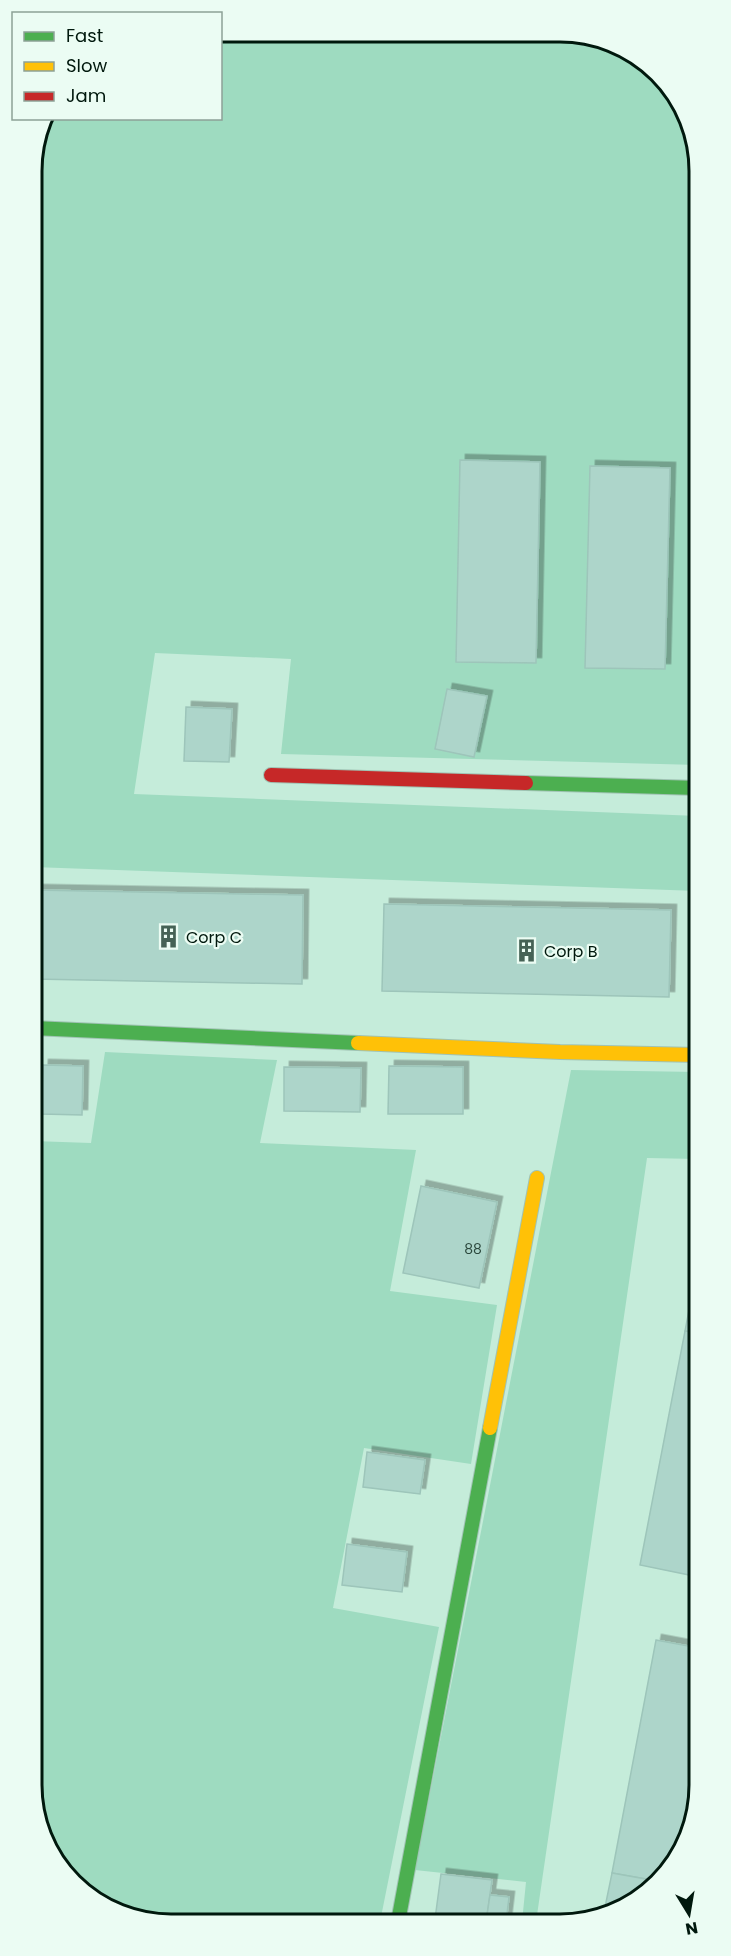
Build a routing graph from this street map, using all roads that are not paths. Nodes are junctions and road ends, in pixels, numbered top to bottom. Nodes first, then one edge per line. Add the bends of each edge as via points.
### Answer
1 (271, 776) dead end
2 (689, 788) edge
3 (42, 1028) edge
4 (689, 1055) edge
5 (537, 1178) dead end
6 (399, 1914) edge

1 - 2 street
3 - 4 street
5 - 6 street

